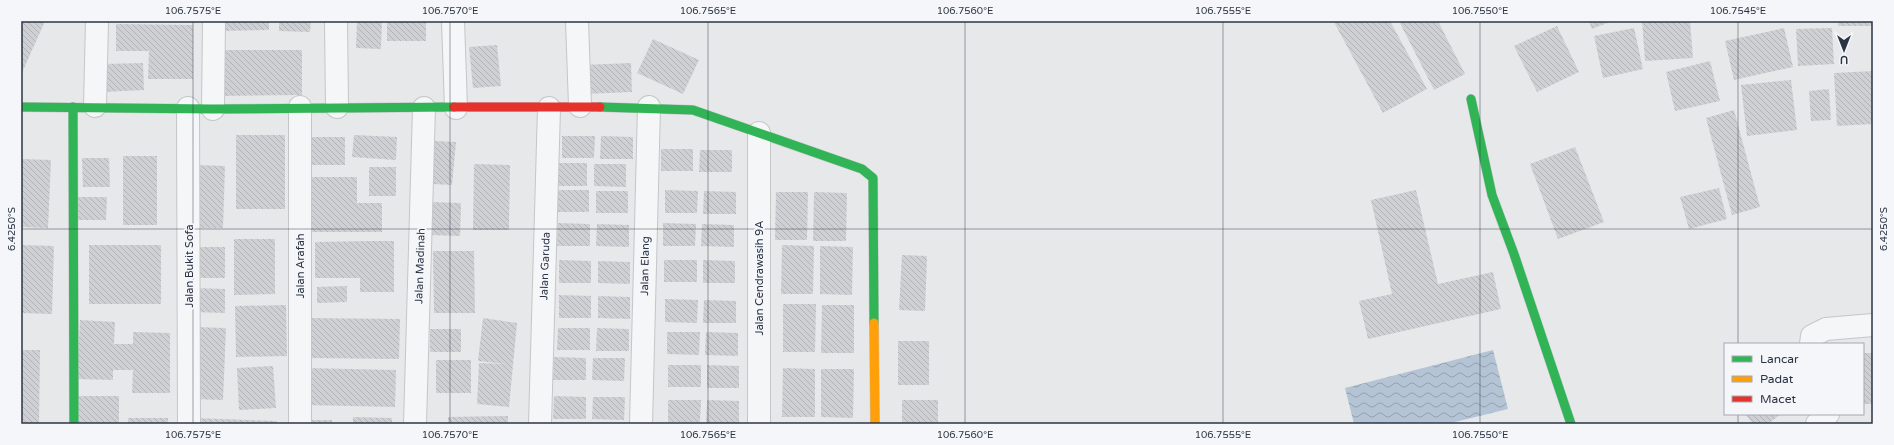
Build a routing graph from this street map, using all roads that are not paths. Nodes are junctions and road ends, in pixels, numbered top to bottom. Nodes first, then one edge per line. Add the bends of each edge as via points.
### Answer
1 (97, 21) edge
2 (214, 21) edge
3 (336, 21) edge
4 (454, 21) edge
5 (577, 21) edge
6 (1471, 99) dead end
7 (96, 106) junction
8 (580, 106) junction
9 (21, 107) edge
10 (73, 107) junction
11 (300, 107) junction
12 (336, 107) junction
13 (649, 107) junction
14 (188, 108) junction
15 (424, 108) junction
16 (456, 108) junction
17 (549, 108) junction
18 (213, 109) junction
19 (759, 133) junction
20 (1873, 325) edge
21 (1811, 343) edge
22 (1827, 415) edge
23 (74, 424) edge
24 (189, 424) edge
25 (300, 424) edge
26 (415, 424) edge
27 (540, 424) edge
28 (641, 424) edge
29 (759, 424) edge
30 (874, 424) edge
31 (1571, 424) edge
32 (1817, 424) edge

1 - 7 street
2 - 18 street
3 - 12 street
4 - 16 street
5 - 8 street
6 - 31 street via 1492,195 1517,261
7 - 10 street
7 - 14 street
8 - 13 street
8 - 17 street
9 - 10 street
10 - 23 street
11 - 12 street
11 - 18 street
11 - 25 street, Jalan Arafah
12 - 15 street
13 - 19 street via 693,110
13 - 28 street, Jalan Elang
14 - 18 street
14 - 24 street, Jalan Bukit Sofa
15 - 16 street
15 - 26 street, Jalan Madinah
16 - 17 street
17 - 27 street, Jalan Garuda
19 - 29 street, Jalan Cendrawasih 9A
19 - 30 street via 862,169 873,178
20 - 21 street via 1826,329 1812,336
22 - 32 street

